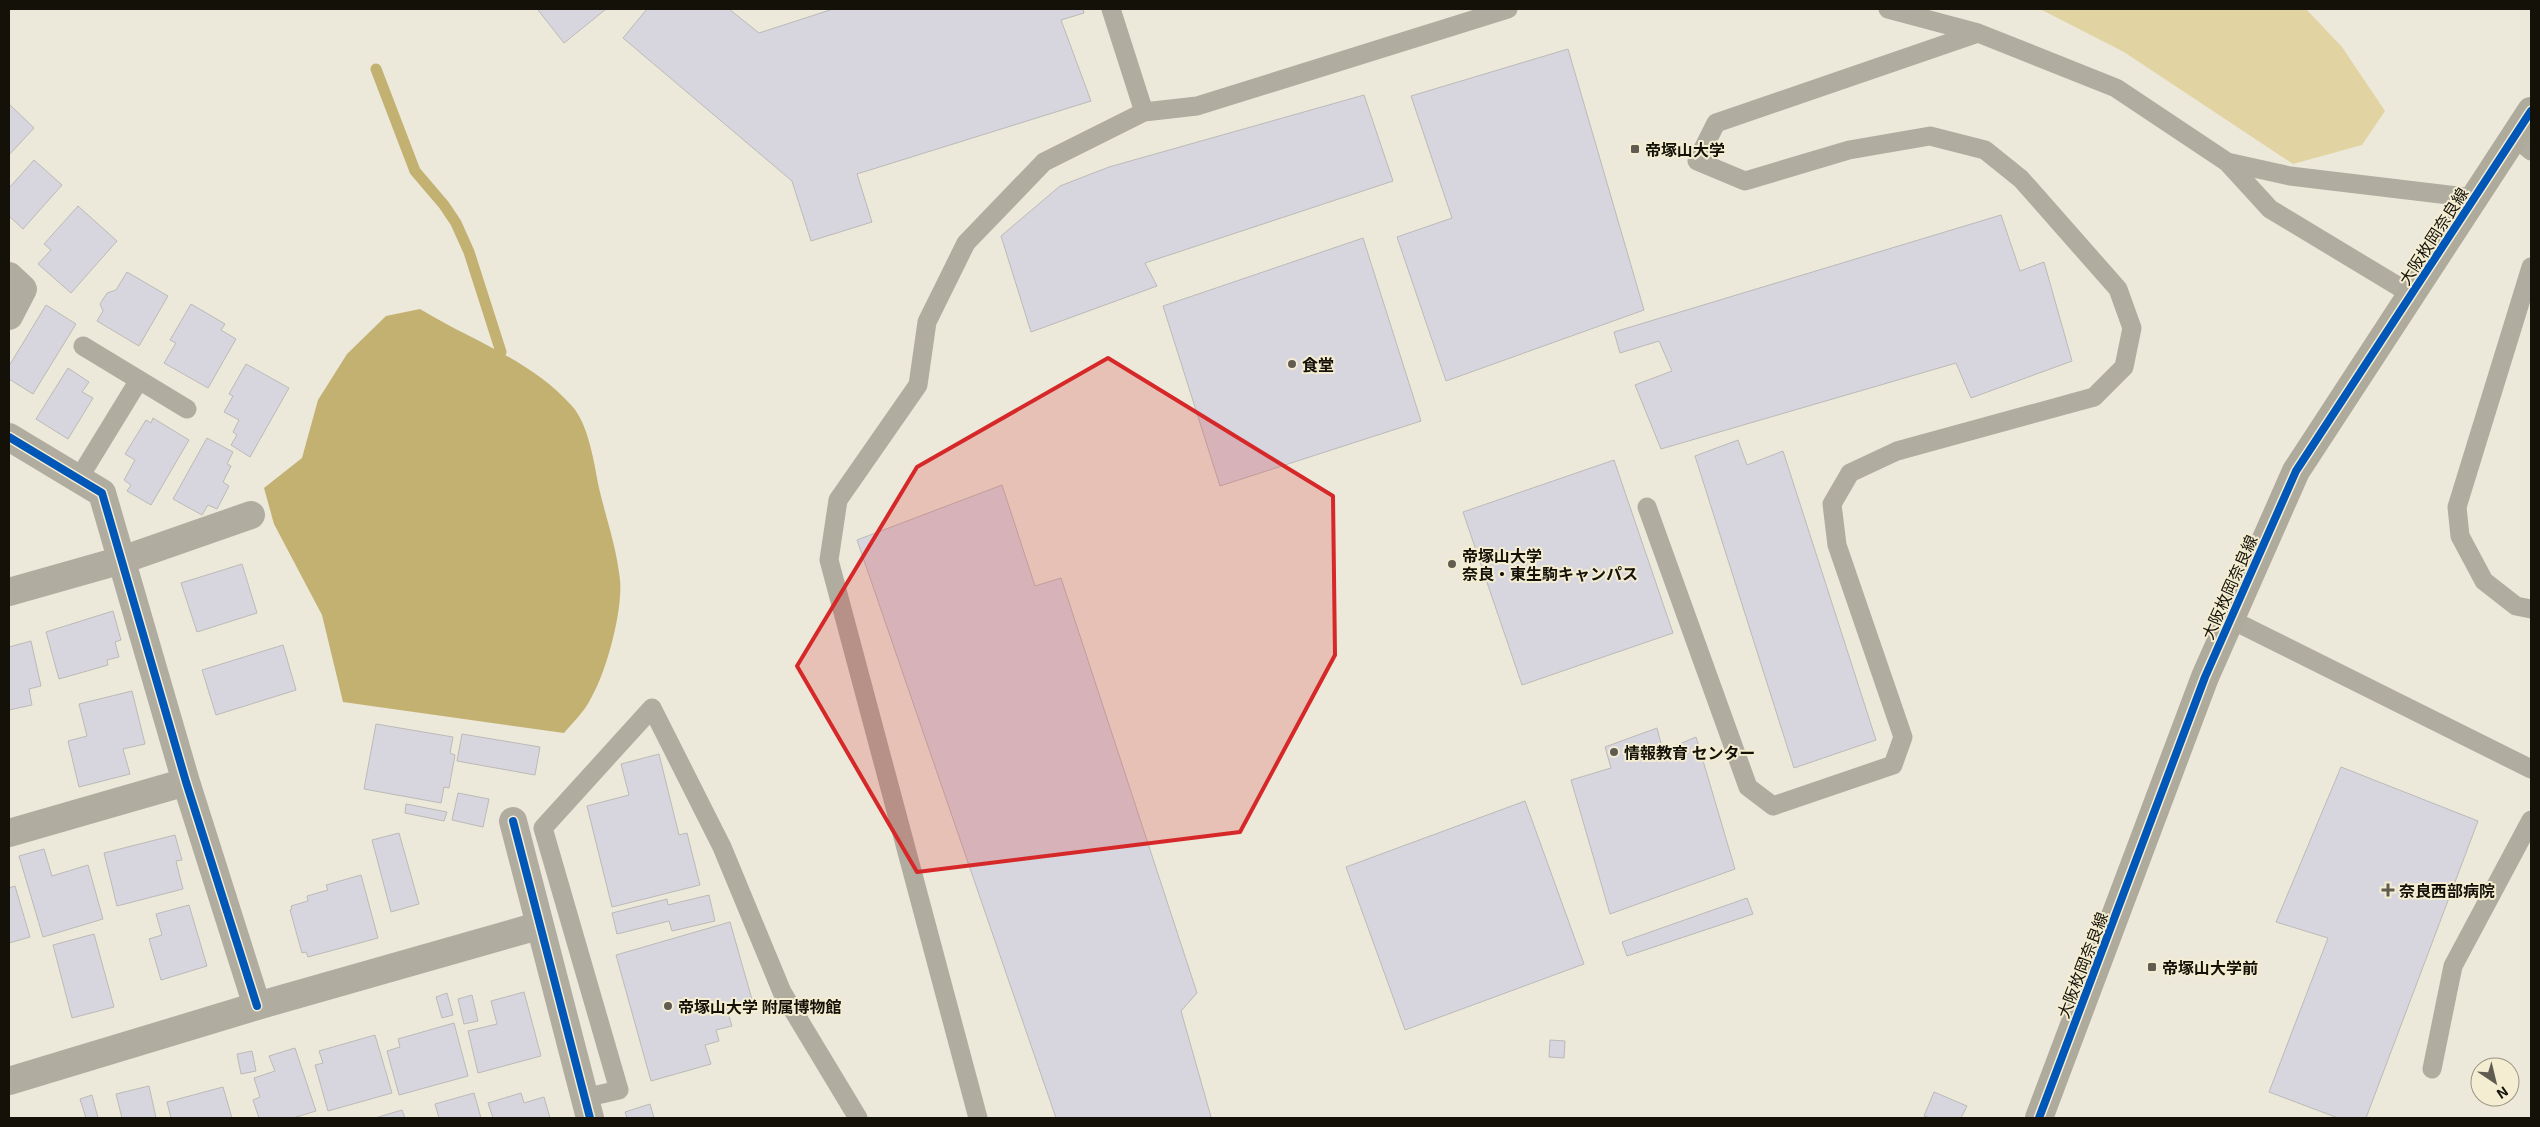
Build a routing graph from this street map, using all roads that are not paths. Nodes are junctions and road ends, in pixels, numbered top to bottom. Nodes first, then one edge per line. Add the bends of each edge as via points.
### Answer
1 (1111, 9) edge
2 (1508, 9) edge
3 (1888, 9) edge
4 (1978, 33) junction
5 (2531, 111) edge
6 (1144, 112) junction
7 (2523, 144) edge
8 (2227, 162) junction
9 (2474, 198) junction
10 (2531, 267) edge
11 (9, 276) edge
12 (2411, 294) junction
13 (9, 316) edge
14 (83, 346) dead end
15 (138, 380) junction
16 (187, 408) dead end
17 (9, 437) edge
18 (79, 478) junction
19 (1647, 506) dead end
20 (251, 515) dead end
21 (122, 560) junction
22 (9, 592) edge
23 (2531, 609) edge
24 (2230, 619) junction
25 (2531, 769) edge
26 (186, 782) junction
27 (2531, 820) edge
28 (513, 822) dead end
29 (9, 833) edge
30 (538, 926) junction
31 (257, 1006) junction
32 (2432, 1069) dead end
33 (9, 1081) edge
34 (587, 1108) edge
35 (858, 1118) edge
36 (978, 1118) edge
37 (2039, 1118) edge

1 - 6 lane
2 - 6 lane via 1197,106
3 - 4 lane
4 - 8 lane via 2116,88
4 - 19 lane via 1716,123 1697,161 1745,181 1849,150 1930,136 1985,150 2021,179 2118,289 2132,328 2124,367 2094,396 1897,451 1850,473 1832,504 1837,545 1903,737 1893,765 1774,806 1748,787
5 - 7 main road, 大阪枚岡奈良線
6 - 36 lane via 1044,162 966,243 927,322 918,385 838,500 829,560
7 - 9 main road, 大阪枚岡奈良線
8 - 9 lane via 2290,176
8 - 12 lane via 2270,209
9 - 12 main road, 大阪枚岡奈良線
10 - 23 lane via 2457,507 2460,536 2484,581 2516,606
11 - 13 street via 23,289
12 - 24 main road, 大阪枚岡奈良線 via 2296,471
14 - 15 lane
15 - 16 lane
15 - 18 lane
17 - 18 street
18 - 21 street via 102,493
20 - 21 street
21 - 22 street
21 - 26 street
24 - 25 lane
24 - 37 main road, 大阪枚岡奈良線 via 2204,677
26 - 29 street
26 - 31 street
27 - 32 lane via 2453,966
28 - 30 street
30 - 31 street
30 - 34 street
31 - 33 street
34 - 35 lane via 619,1090 543,828 652,708 722,846 782,992

